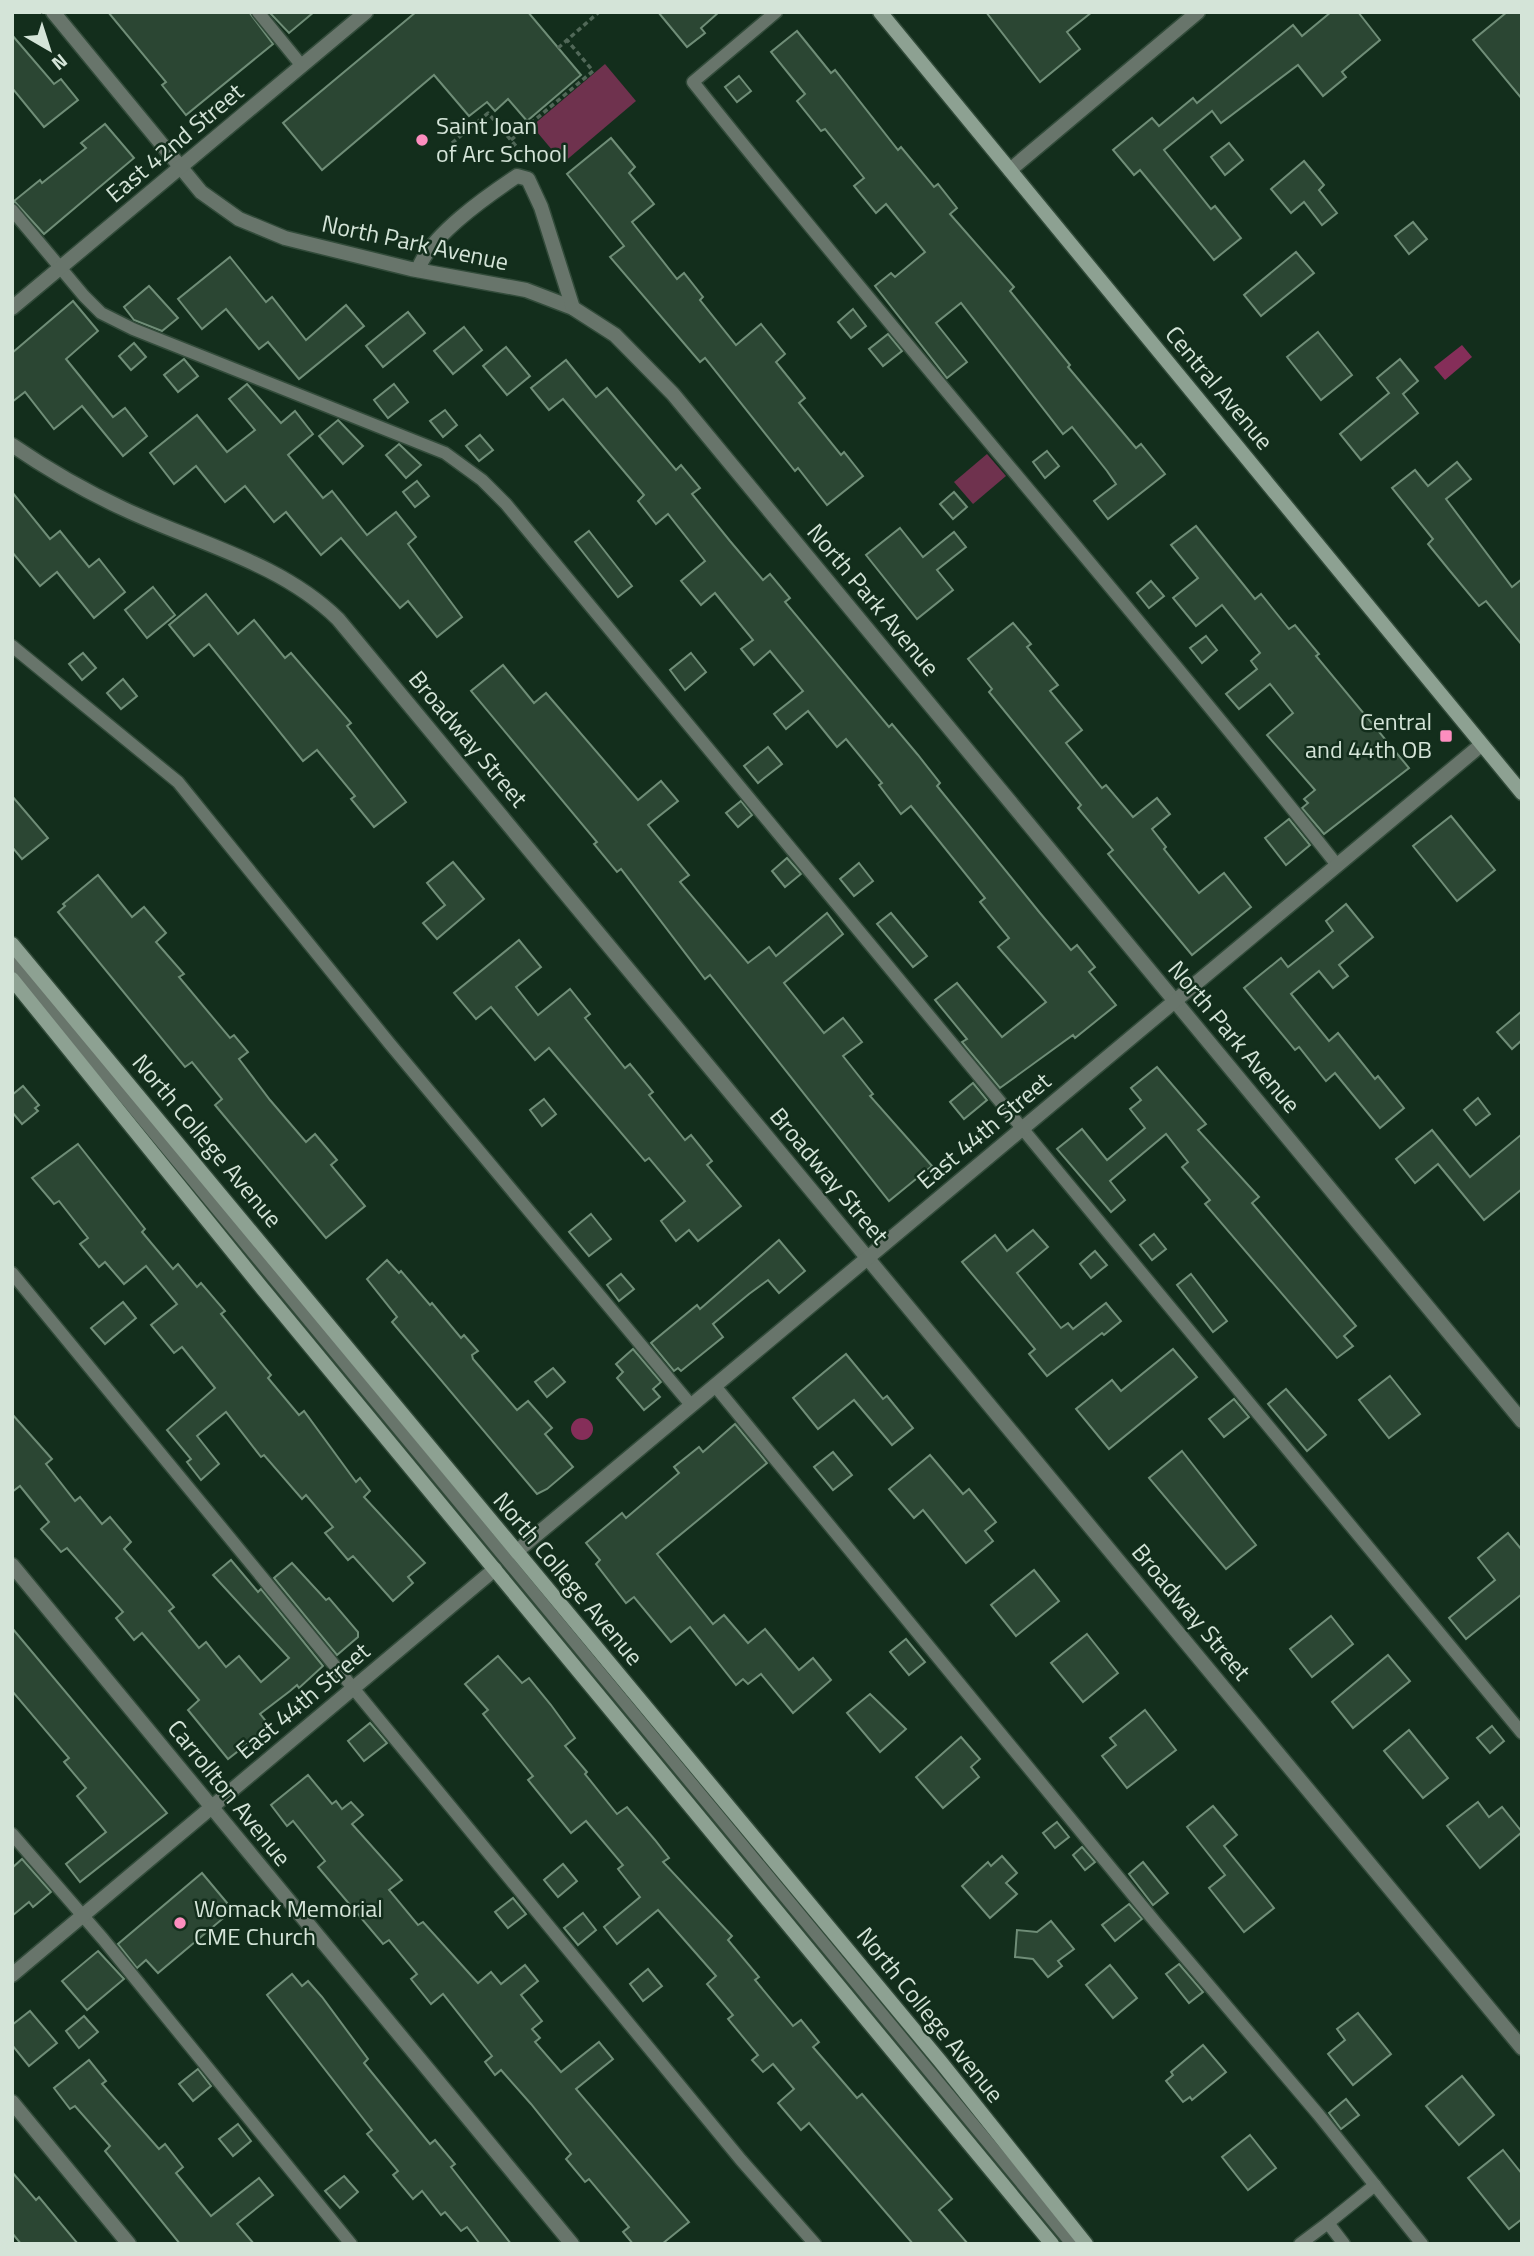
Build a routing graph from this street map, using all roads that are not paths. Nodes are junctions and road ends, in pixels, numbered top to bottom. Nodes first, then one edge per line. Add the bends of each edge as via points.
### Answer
1 (53, 12) edge
2 (258, 12) edge
3 (366, 12) edge
4 (776, 12) edge
5 (880, 12) edge
6 (1198, 12) edge
7 (302, 66) junction
8 (181, 168) junction
9 (1010, 170) junction
10 (12, 210) edge
11 (60, 268) junction
12 (418, 270) junction
13 (12, 308) edge
14 (573, 308) junction
15 (12, 445) edge
16 (12, 646) edge
17 (1481, 745) junction
18 (1522, 793) edge
19 (1337, 865) junction
20 (12, 944) edge
21 (12, 961) edge
22 (12, 979) edge
23 (1175, 1002) junction
24 (1021, 1130) junction
25 (868, 1258) junction
26 (12, 1273) edge
27 (715, 1385) junction
28 (691, 1405) junction
29 (1522, 1421) edge
30 (516, 1552) junction
31 (12, 1565) edge
32 (495, 1569) junction
33 (354, 1688) junction
34 (1522, 1733) edge
35 (212, 1807) junction
36 (12, 1834) edge
37 (82, 1917) junction
38 (12, 1975) edge
39 (1522, 2048) edge
40 (12, 2102) edge
41 (1375, 2185) junction
42 (1328, 2223) junction
43 (129, 2244) edge
44 (351, 2244) edge
45 (572, 2244) edge
46 (815, 2244) edge
47 (1052, 2244) edge
48 (1072, 2244) edge
49 (1086, 2244) edge
50 (1300, 2244) edge
51 (1344, 2244) edge
52 (1422, 2244) edge

1 - 8 street, North Park Avenue
2 - 7 lane
3 - 7 street, East 42nd Street
4 - 19 lane via 692,82 827,251 1206,700
5 - 9 main road, Central Avenue
6 - 9 street
7 - 8 street, East 42nd Street
8 - 11 street, East 42nd Street
8 - 12 street, North Park Avenue via 205,195 260,230
9 - 17 main road, Central Avenue
10 - 11 lane
11 - 13 street, East 42nd Street
11 - 24 lane via 83,296 112,318 445,453 482,480
12 - 14 street, North Park Avenue via 526,290
12 - 14 street via 428,251 469,212 517,176 528,179 541,207
14 - 23 street, North Park Avenue via 615,335 673,394
15 - 25 street, Broadway Street via 80,488 280,576 331,612
16 - 28 lane via 178,782
17 - 18 main road, Central Avenue
17 - 19 street, East 44th Street
19 - 23 street, East 44th Street
20 - 30 main road, North College Avenue
21 - 48 lane, North College Avenue
22 - 32 main road, North College Avenue
23 - 24 street, East 44th Street
23 - 29 street, North Park Avenue
24 - 25 street, East 44th Street
24 - 34 lane via 1048,1157
25 - 27 street, East 44th Street
25 - 39 street, Broadway Street
26 - 33 lane
27 - 28 street, East 44th Street
27 - 41 lane
28 - 30 street, East 44th Street
30 - 49 main road, North College Avenue via 940,2061
31 - 35 street, Carrollton Avenue
32 - 33 street, East 44th Street
32 - 47 main road, North College Avenue
33 - 35 street, East 44th Street
33 - 46 lane via 741,2161
35 - 37 street, East 44th Street
35 - 45 street, Carrollton Avenue
36 - 37 lane
37 - 38 street, East 44th Street
37 - 44 lane
40 - 43 street
41 - 42 lane
41 - 52 lane
42 - 50 lane
42 - 51 lane

